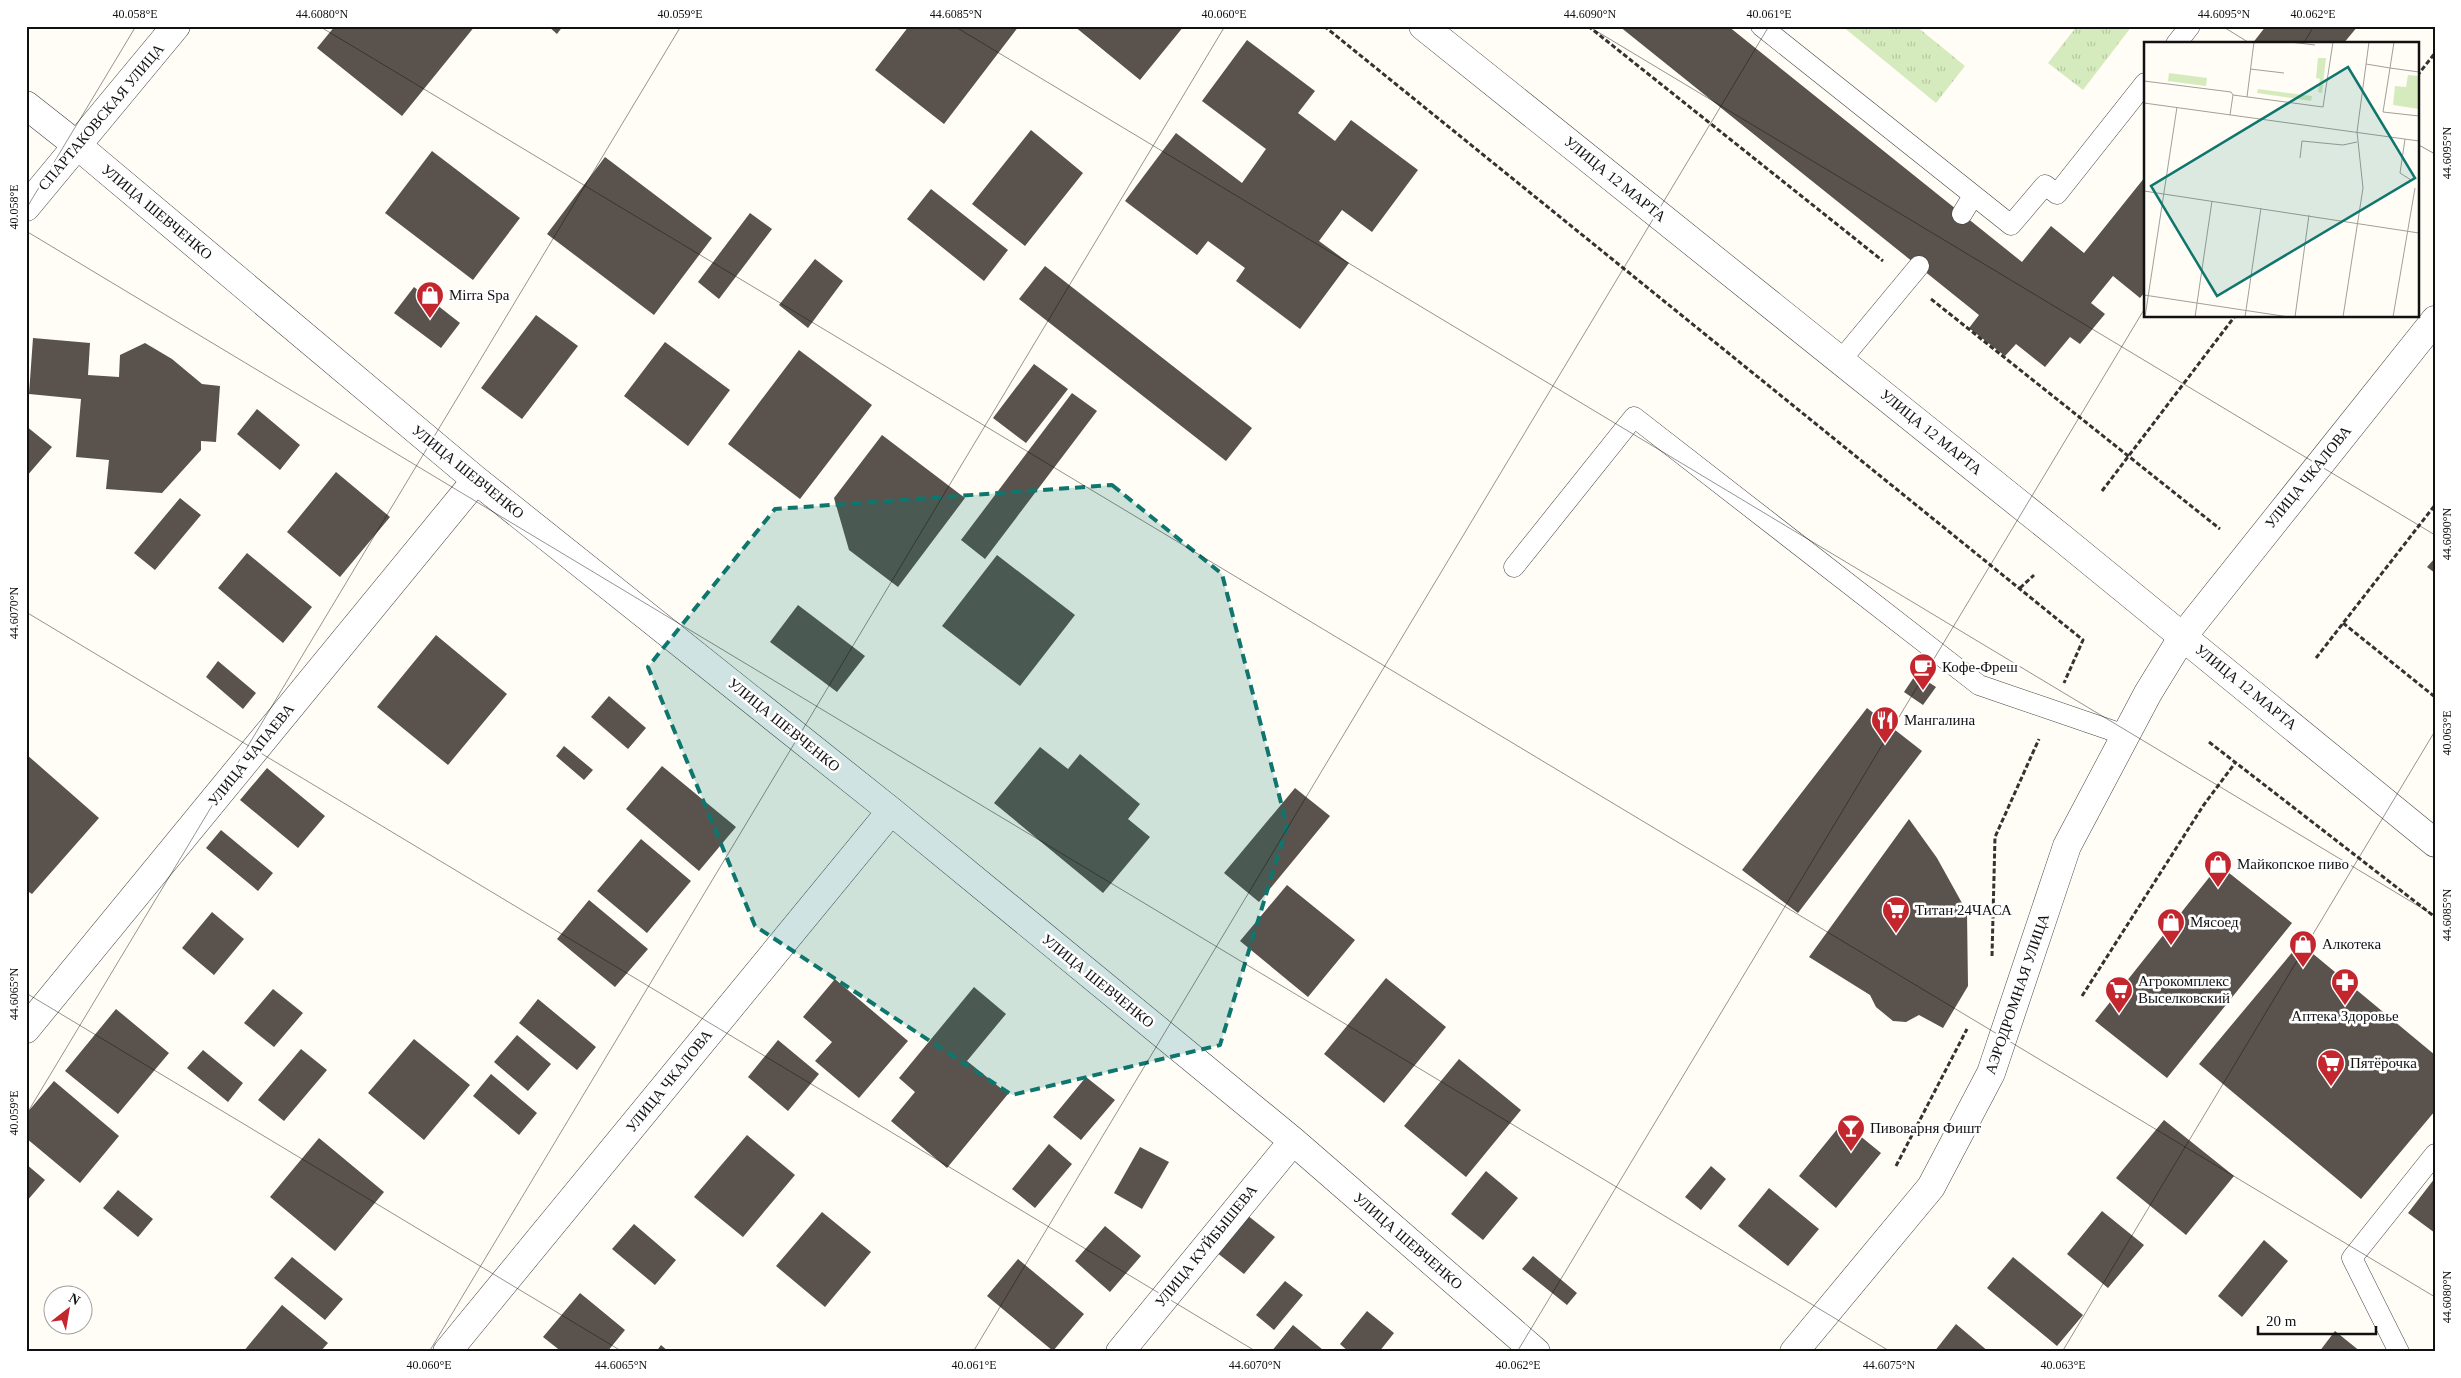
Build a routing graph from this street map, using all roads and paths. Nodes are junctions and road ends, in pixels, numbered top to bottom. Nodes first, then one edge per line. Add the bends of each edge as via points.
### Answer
1 (176, 26) edge
2 (1423, 26) edge
3 (1761, 26) edge
4 (2190, 26) edge
5 (2178, 42) edge
6 (2435, 53) edge
7 (2418, 75) edge
8 (2144, 84) edge
9 (26, 105) edge
10 (78, 146) junction
11 (1973, 196) junction
12 (26, 207) edge
13 (1962, 214) dead end
14 (1919, 266) dead end
15 (2233, 318) edge
16 (2435, 320) edge
17 (1841, 360) junction
18 (476, 480) junction
19 (2102, 491) dead end
20 (2435, 505) edge
21 (1514, 567) dead end
22 (2034, 575) dead end
23 (2020, 588) dead end
24 (2343, 623) junction
25 (2183, 636) junction
26 (2316, 658) dead end
27 (2435, 697) edge
28 (2125, 735) junction
29 (2209, 742) dead end
30 (2235, 763) junction
31 (891, 811) junction
32 (2435, 843) edge
33 (2435, 917) edge
34 (2082, 996) dead end
35 (26, 1029) edge
36 (1292, 1141) junction
37 (2435, 1154) edge
38 (447, 1352) edge
39 (1120, 1352) edge
40 (1536, 1352) edge
41 (1794, 1352) edge
42 (2399, 1352) edge

1 - 10 street, СПАРТАКОВСКАЯ УЛИЦА
2 - 17 street, УЛИЦА 12 МАРТА
3 - 11 lane
4 - 5 lane
6 - 7 path
8 - 11 lane via 2056,194 2045,185 2011,225
9 - 10 street, УЛИЦА ШЕВЧЕНКО
10 - 12 street, СПАРТАКОВСКАЯ УЛИЦА
10 - 18 street, УЛИЦА ШЕВЧЕНКО
11 - 13 lane
14 - 17 lane
15 - 19 path
16 - 25 street, УЛИЦА ЧКАЛОВА
17 - 25 street, УЛИЦА 12 МАРТА
18 - 31 street, УЛИЦА ШЕВЧЕНКО
18 - 35 street, УЛИЦА ЧАПАЕВА
20 - 24 path
21 - 28 lane via 1634,417 1979,685
22 - 23 path
24 - 26 path
24 - 27 path
25 - 28 street, АЭРОДРОМНАЯ УЛИЦА
25 - 32 street, УЛИЦА 12 МАРТА
28 - 41 street, АЭРОДРОМНАЯ УЛИЦА via 2067,846 1991,1073 1931,1187
29 - 30 path
30 - 33 path
30 - 34 path via 2203,806
31 - 36 street, УЛИЦА ШЕВЧЕНКО
31 - 38 street, УЛИЦА ЧКАЛОВА
36 - 39 street, УЛИЦА КУЙБЫШЕВА
36 - 40 street, УЛИЦА ШЕВЧЕНКО
37 - 42 lane via 2352,1258

